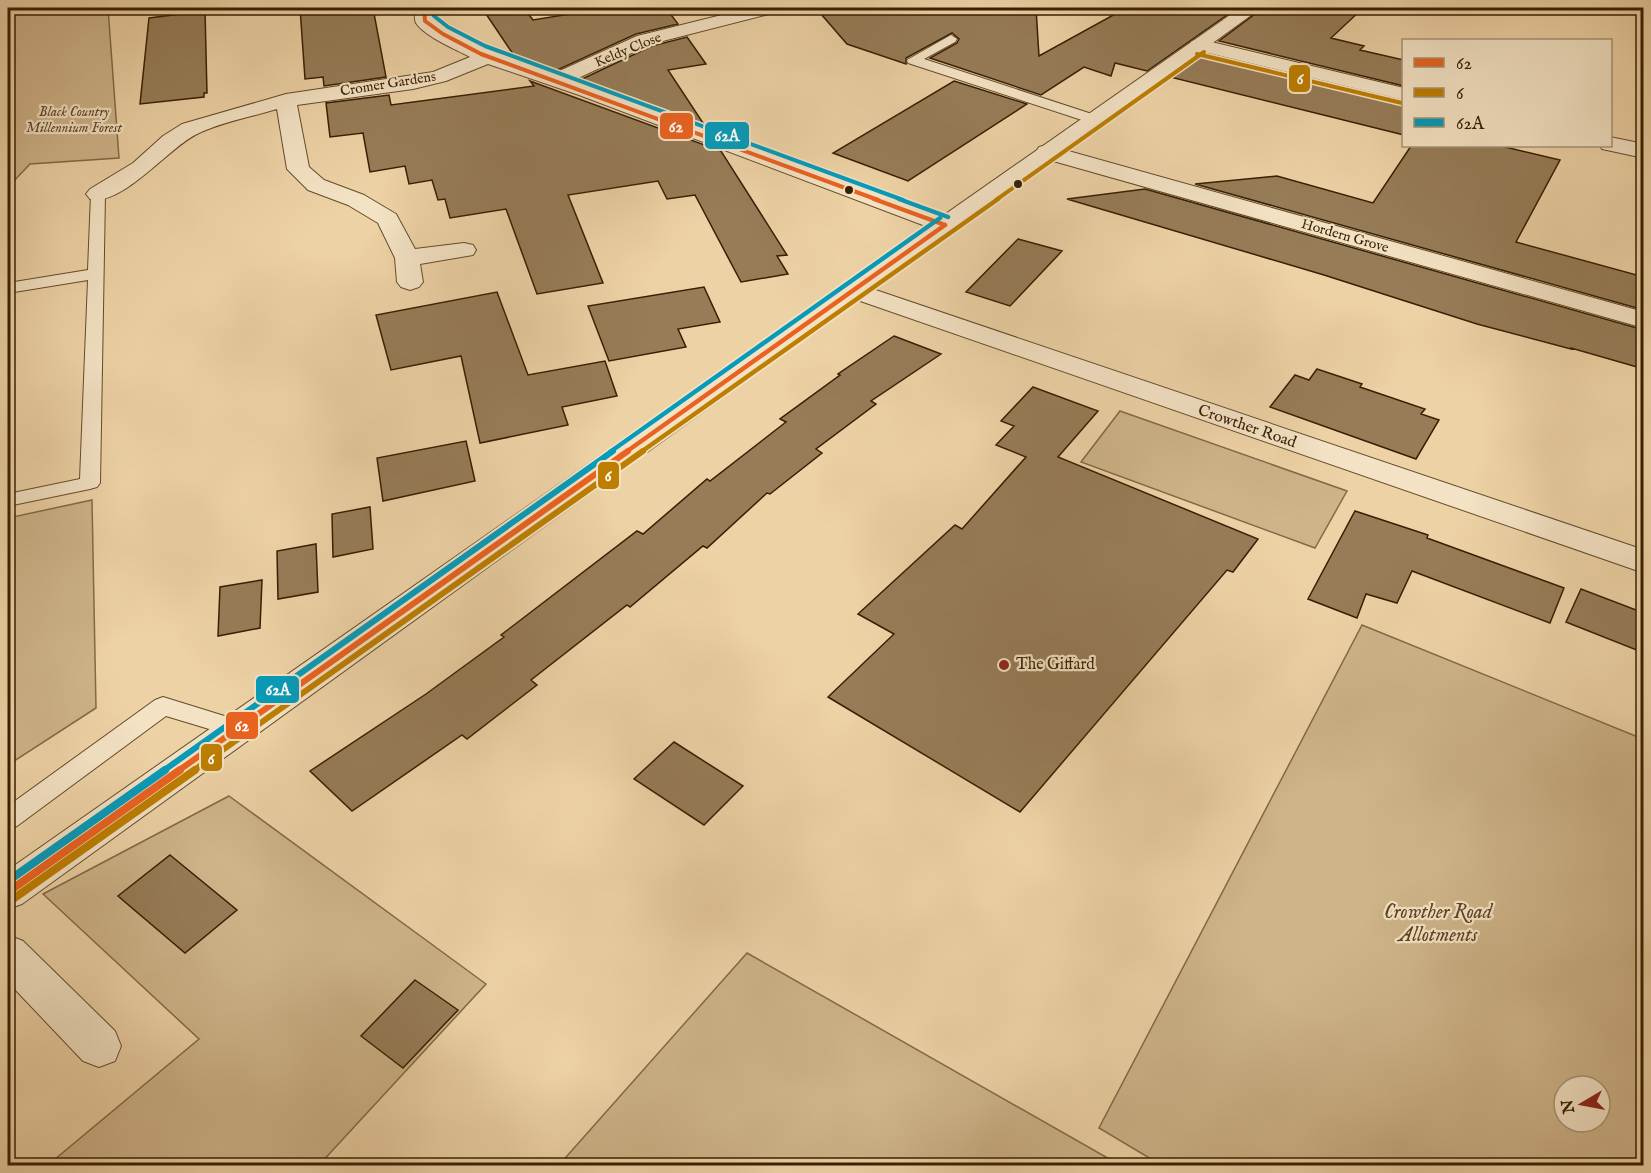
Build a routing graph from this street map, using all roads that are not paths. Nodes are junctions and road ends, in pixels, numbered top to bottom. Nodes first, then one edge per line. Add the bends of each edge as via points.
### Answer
1 (424, 8) edge
2 (770, 8) edge
3 (1252, 8) edge
4 (951, 39) dead end
5 (1199, 45) junction
6 (487, 57) junction
7 (557, 80) junction
8 (1402, 94) edge
9 (286, 100) junction
10 (1093, 119) junction
11 (1612, 144) edge
12 (1047, 152) junction
13 (1644, 152) edge
14 (98, 194) joint
15 (945, 225) junction
16 (464, 250) dead end
17 (96, 274) junction
18 (8, 288) edge
19 (852, 290) junction
20 (1644, 320) edge
21 (8, 500) edge
22 (1644, 562) edge
23 (240, 729) junction
24 (8, 819) edge
25 (8, 892) edge
26 (8, 954) edge
27 (99, 1046) dead end

1 - 6 street via 425,21 448,40
2 - 7 street, Keldy Close via 644,40
3 - 5 street
4 - 10 lane via 913,60
5 - 8 street
5 - 10 street
6 - 7 street
6 - 9 street, Cromer Gardens via 413,83
7 - 15 street
9 - 14 street, Cromer Gardens via 190,129 141,168
9 - 16 street via 298,169 316,185 356,200 388,219 409,270
10 - 12 street
11 - 13 street
12 - 15 street
12 - 20 street, Hordern Grove
14 - 17 lane
15 - 19 street
17 - 18 lane
17 - 21 lane via 90,483
19 - 22 street, Crowther Road
19 - 23 street
23 - 24 lane via 163,706
23 - 25 street
26 - 27 street

